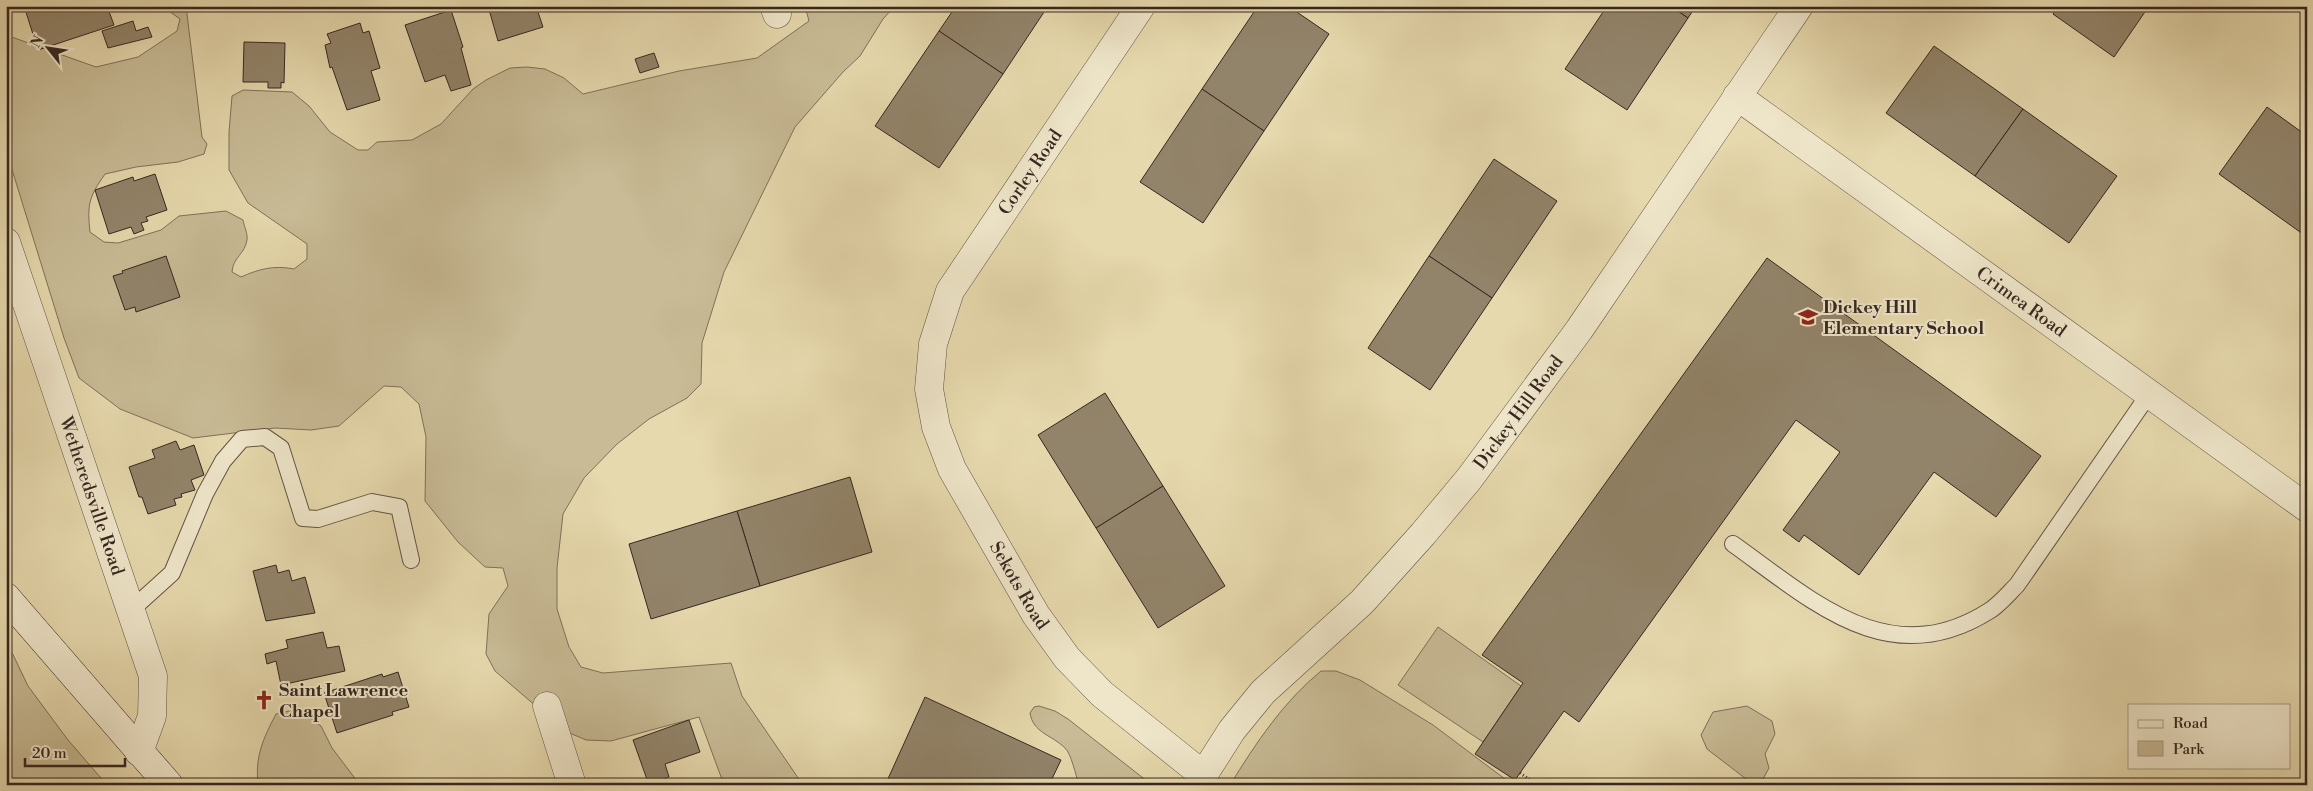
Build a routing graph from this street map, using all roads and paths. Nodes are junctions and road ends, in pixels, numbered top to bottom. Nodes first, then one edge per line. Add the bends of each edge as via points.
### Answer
1 (1141, 6) edge
2 (1798, 6) edge
3 (1737, 96) junction
4 (6, 242) edge
5 (933, 344) joint
6 (2149, 394) junction
7 (2307, 508) edge
8 (1733, 544) dead end
9 (411, 560) dead end
10 (6, 597) edge
11 (130, 611) junction
12 (547, 706) dead end
13 (139, 752) junction
14 (1520, 773) dead end
15 (1199, 779) edge
16 (169, 785) edge
17 (572, 785) edge
18 (1538, 785) edge

1 - 5 street, Corley Road via 950,292
2 - 3 street, Dickey Hill Road
3 - 6 street, Crimea Road
3 - 15 street, Dickey Hill Road via 1579,330 1469,479 1362,602 1263,692
4 - 11 street, Wetheredsville Road
5 - 15 street, Sekots Road via 929,389 936,427 952,469 1036,615 1067,658 1102,694
6 - 7 street, Crimea Road
6 - 8 lane via 2017,585 1991,610 1957,629 1924,635 1888,635 1855,624 1826,609
9 - 11 lane via 399,507 372,502 318,519 303,518 281,448 265,437 242,439 223,461 205,494 172,573
10 - 13 street
11 - 13 street, Wetheredsville Road via 152,676 152,716
12 - 17 street
13 - 16 street
14 - 18 path

